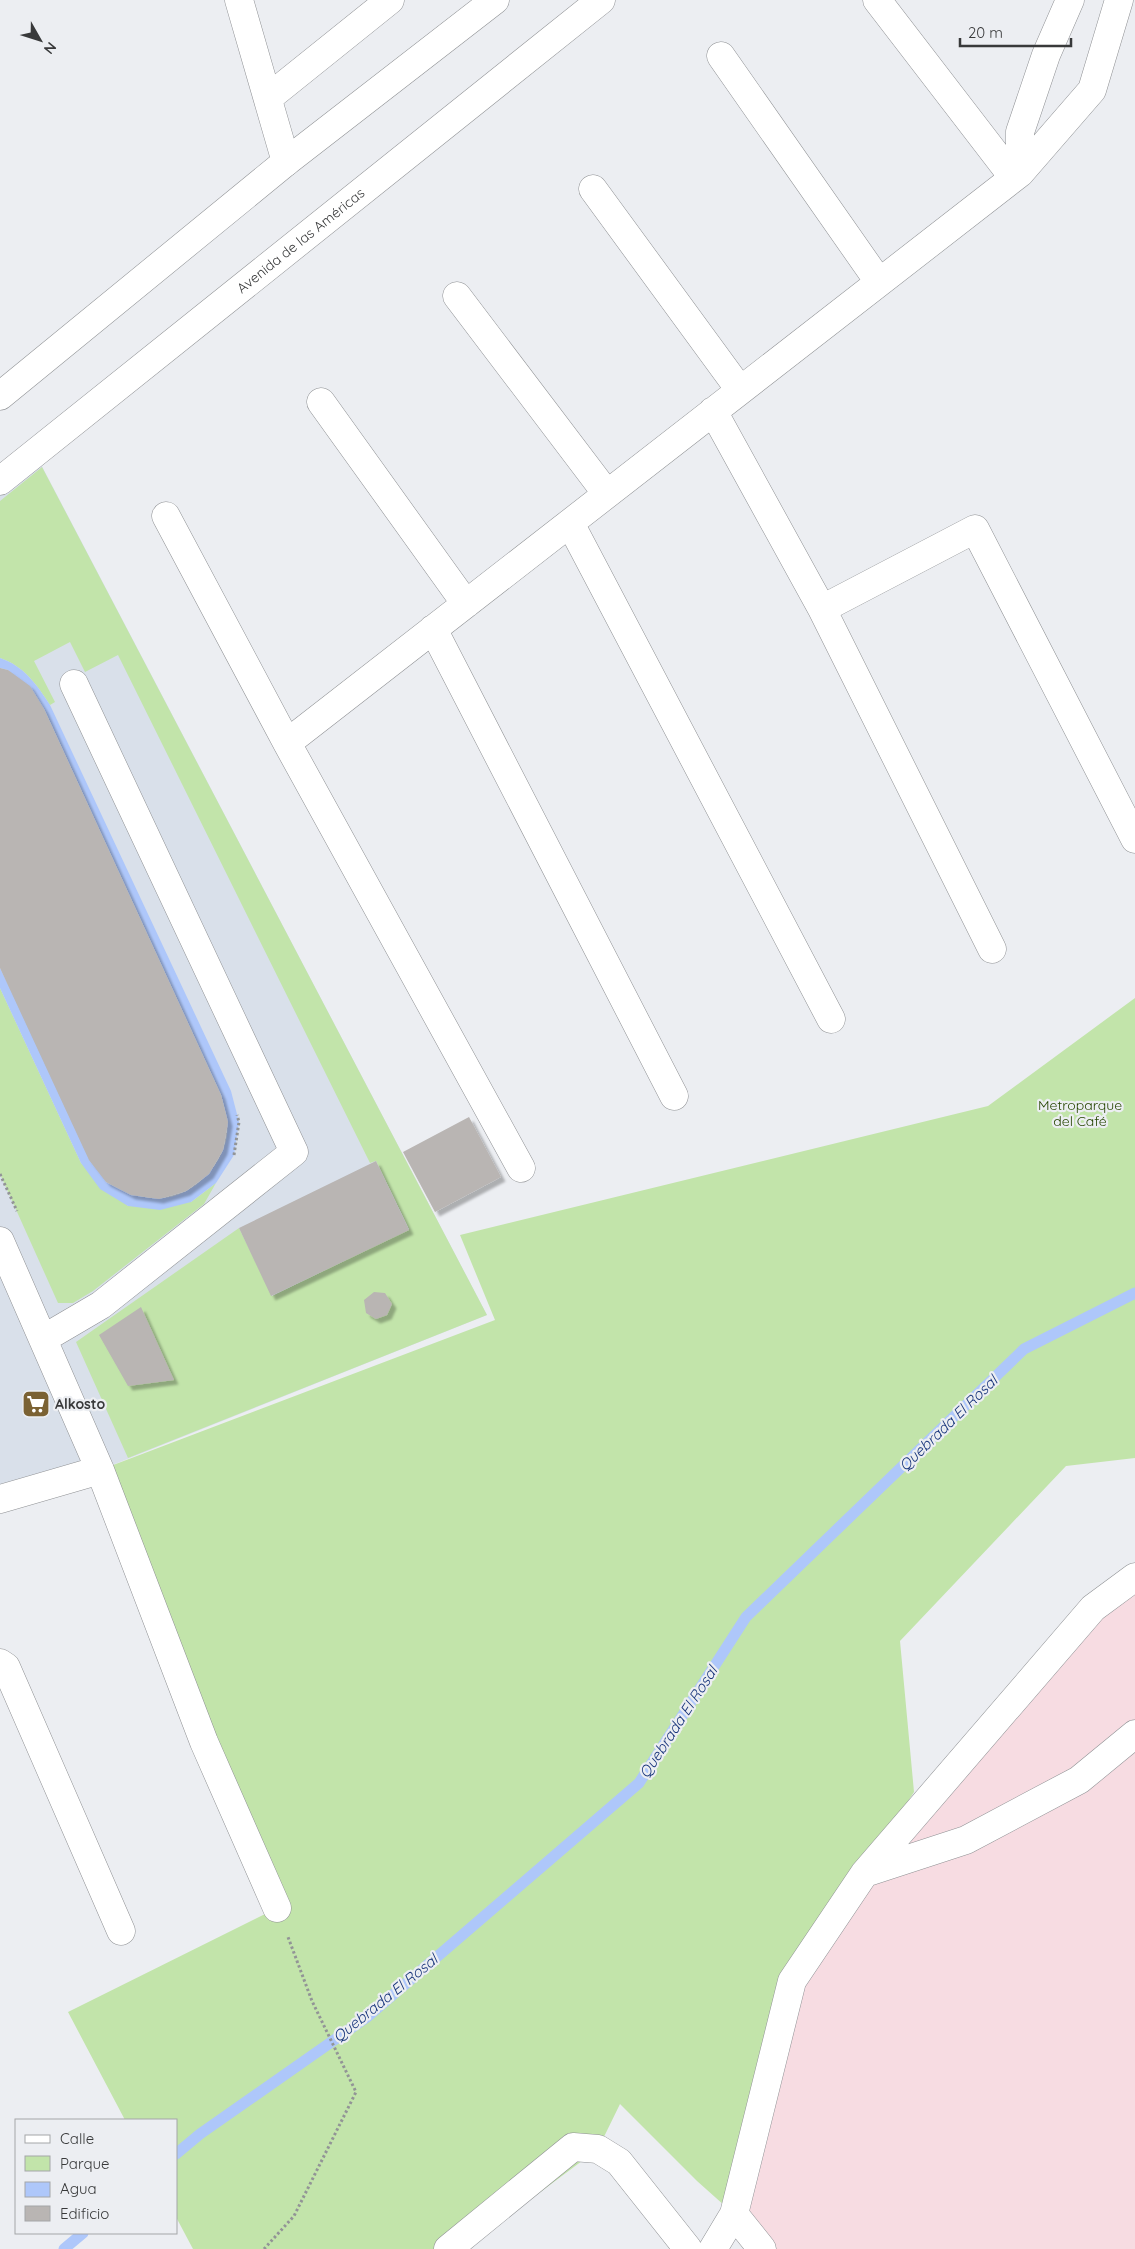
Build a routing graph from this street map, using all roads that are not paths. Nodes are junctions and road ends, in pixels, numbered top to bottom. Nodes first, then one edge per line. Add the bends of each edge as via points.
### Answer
1 (239, 0) edge
2 (390, 0) edge
3 (495, 0) edge
4 (601, 0) edge
5 (877, 0) edge
6 (1070, 0) edge
7 (1119, 0) edge
8 (721, 56) dead end
9 (268, 98) junction
10 (286, 162) junction
11 (1016, 175) junction
12 (593, 189) dead end
13 (879, 282) junction
14 (456, 296) dead end
15 (740, 390) junction
16 (0, 396) edge
17 (321, 402) dead end
18 (713, 411) junction
19 (0, 481) edge
20 (607, 494) junction
21 (166, 516) dead end
22 (570, 523) junction
23 (466, 604) junction
24 (822, 609) junction
25 (433, 629) junction
26 (74, 684) dead end
27 (287, 743) junction
28 (1135, 839) edge
29 (992, 949) dead end
30 (831, 1020) dead end
31 (674, 1096) dead end
32 (521, 1168) dead end
33 (0, 1241) edge
34 (44, 1339) junction
35 (100, 1470) junction
36 (0, 1499) edge
37 (1135, 1577) edge
38 (0, 1662) edge
39 (1135, 1734) edge
40 (864, 1874) junction
41 (277, 1908) road end
42 (121, 1931) dead end
43 (734, 2214) junction
44 (448, 2249) edge
45 (688, 2249) edge
46 (713, 2249) edge
47 (762, 2249) edge

1 - 9 street
2 - 9 street
3 - 10 street
4 - 19 street, Avenida de las Américas
5 - 11 street
6 - 11 street via 1046,56 1020,132
7 - 11 street via 1092,90
8 - 13 street
9 - 10 street
10 - 16 street
11 - 13 street
12 - 15 street
13 - 15 street
14 - 20 street
15 - 18 street
17 - 23 street
18 - 20 street
18 - 24 street
20 - 22 street
21 - 27 street
22 - 23 street
22 - 30 street
23 - 25 street
24 - 28 street via 975,529
24 - 29 street
25 - 27 street
25 - 31 street
26 - 34 street via 294,1152 101,1305
27 - 32 street
33 - 34 street
34 - 35 street
35 - 36 street
35 - 41 street via 204,1742
37 - 40 street via 1093,1608
38 - 42 street via 6,1667
39 - 40 street via 1079,1780 974,1835
40 - 43 street via 792,1980
43 - 46 street
43 - 47 street
44 - 45 street via 573,2147 598,2149 619,2162

